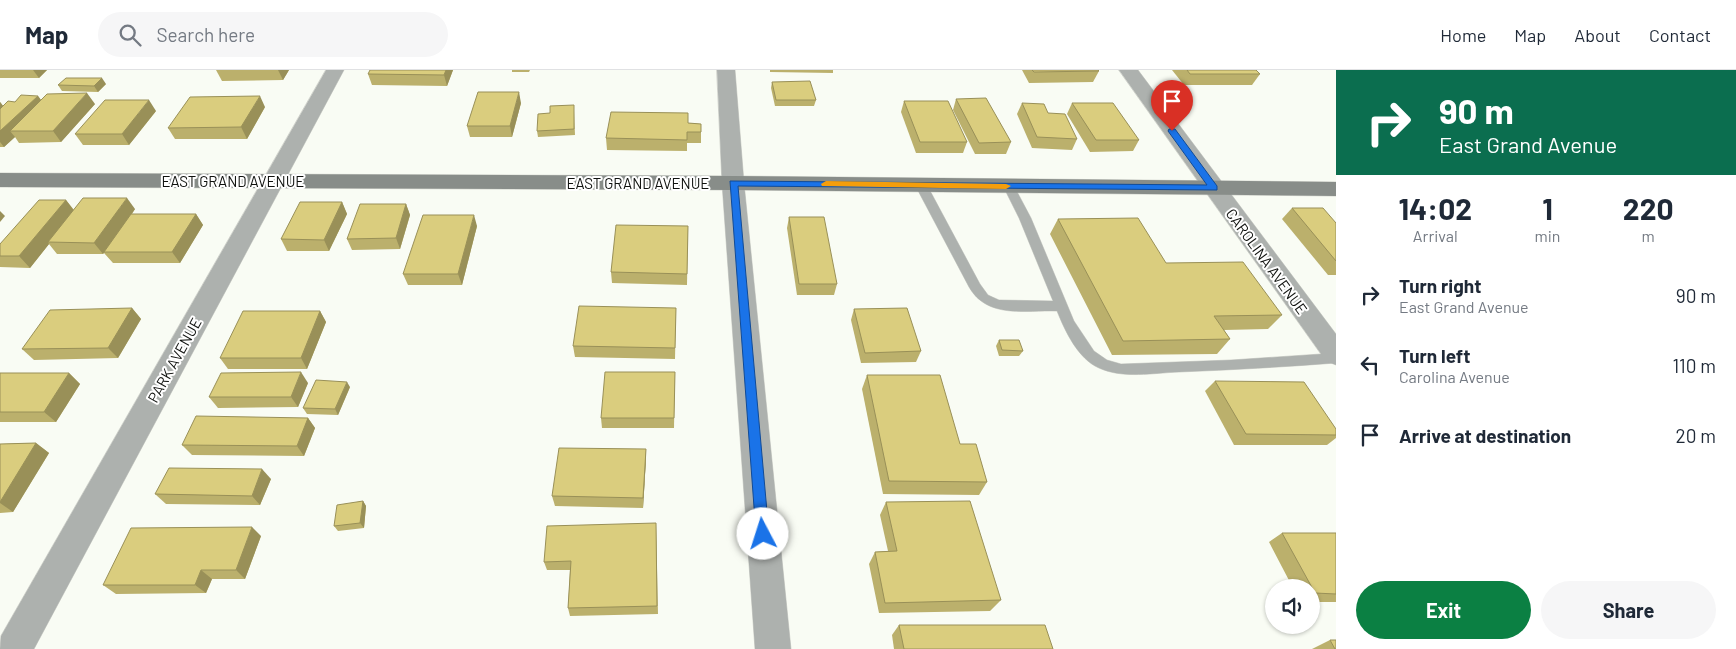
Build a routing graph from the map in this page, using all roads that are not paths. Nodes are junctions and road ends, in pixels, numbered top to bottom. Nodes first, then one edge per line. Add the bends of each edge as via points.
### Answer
1 (334, 70) edge
2 (726, 70) edge
3 (1128, 70) edge
4 (0, 180) edge
5 (273, 182) junction
6 (733, 183) junction
7 (921, 185) junction
8 (1009, 186) junction
9 (1214, 188) junction
10 (1336, 189) edge
11 (1062, 306) junction
12 (1336, 354) edge
13 (1336, 358) edge
14 (14, 649) edge
15 (772, 649) edge

1 - 5 street, PARK AVENUE
2 - 6 street
3 - 9 street, CAROLINA AVENUE
4 - 5 main road, EAST GRAND AVENUE
5 - 6 main road, EAST GRAND AVENUE
5 - 14 street, PARK AVENUE
6 - 7 main road, EAST GRAND AVENUE
6 - 15 street
7 - 8 main road, EAST GRAND AVENUE
7 - 11 lane via 983,298 997,305
8 - 9 main road, EAST GRAND AVENUE
8 - 11 lane
9 - 10 main road, EAST GRAND AVENUE
9 - 12 street, CAROLINA AVENUE
11 - 13 lane via 1068,322 1089,354 1103,364 1121,368

